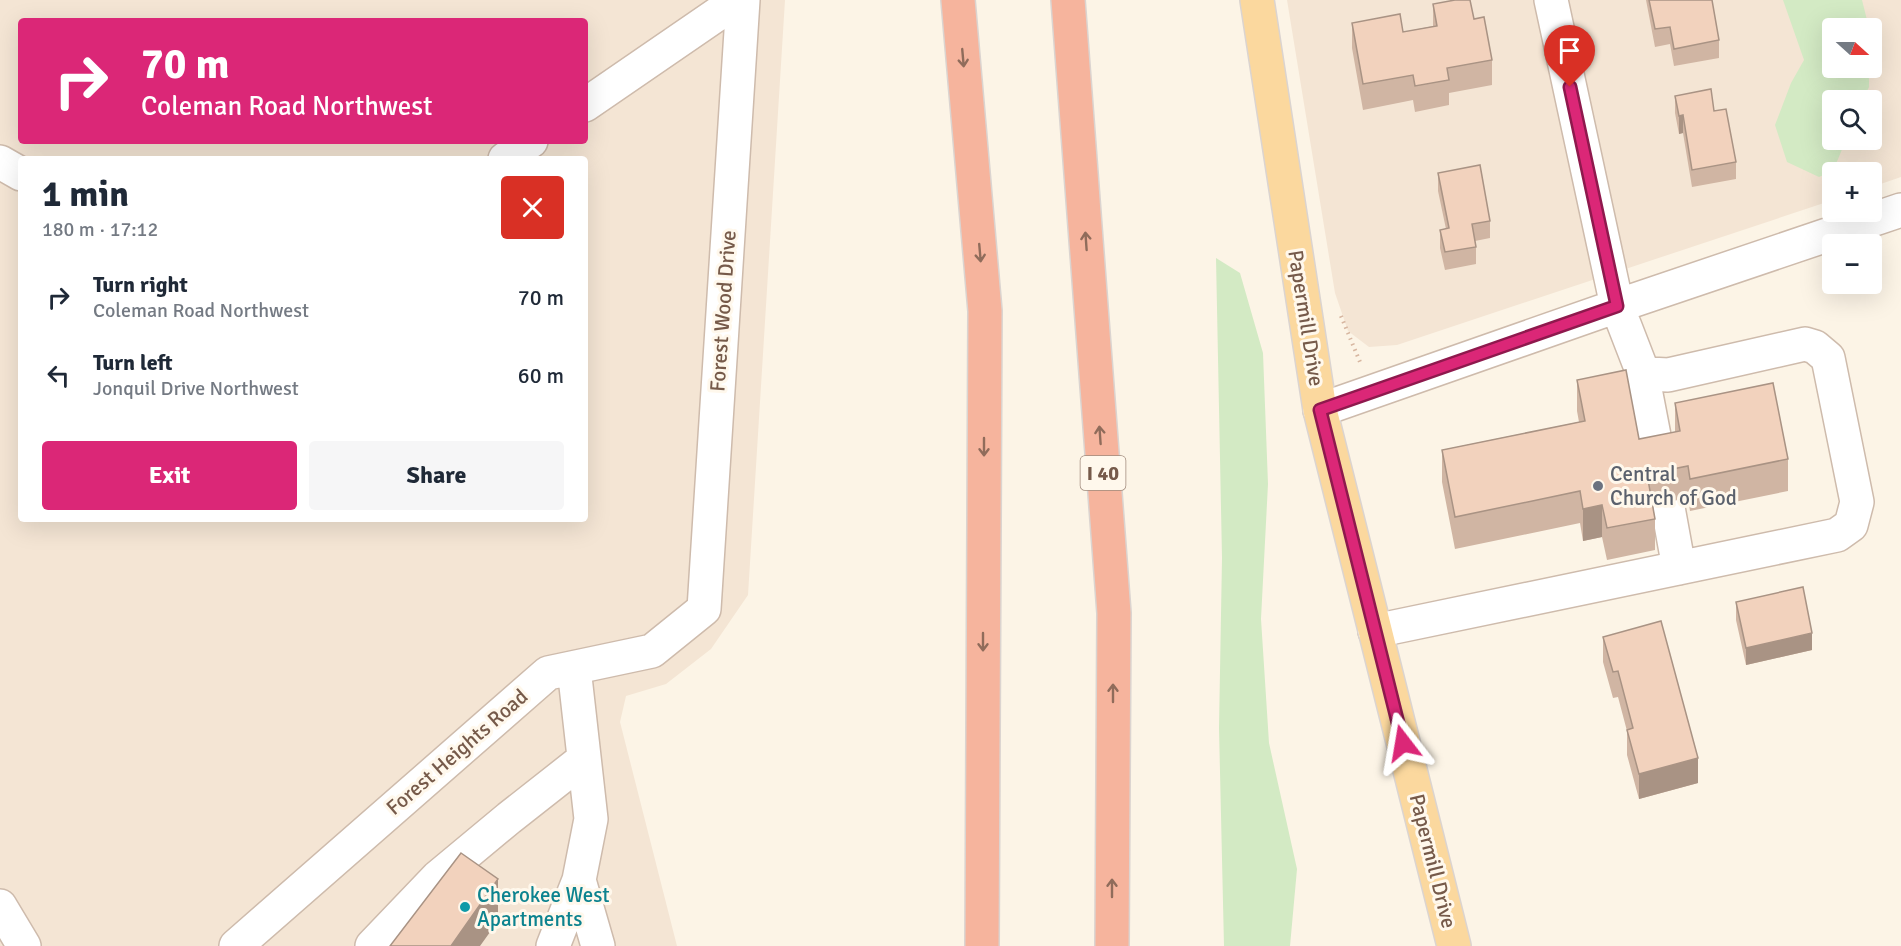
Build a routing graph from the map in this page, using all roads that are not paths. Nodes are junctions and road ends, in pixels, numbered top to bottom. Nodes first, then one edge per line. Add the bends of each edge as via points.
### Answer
1 (958, 0) edge
2 (1068, 0) edge
3 (1257, 0) edge
4 (1551, 0) edge
5 (742, 5) edge
6 (588, 103) edge
7 (527, 144) edge
8 (509, 156) edge
9 (0, 162) edge
10 (18, 172) edge
11 (1901, 210) edge
12 (1617, 306) junction
13 (1641, 368) junction
14 (1320, 410) junction
15 (1660, 467) edge
16 (1667, 502) dead end
17 (1679, 567) junction
18 (704, 609) joint
19 (1375, 631) junction
20 (574, 668) junction
21 (584, 759) junction
22 (579, 880) junction
23 (0, 906) edge
24 (24, 946) edge
25 (236, 946) edge
26 (372, 946) edge
27 (553, 946) edge
28 (598, 946) edge
29 (982, 946) edge
30 (1112, 946) edge
31 (1454, 946) edge

1 -> 29 highway via 985,311
30 -> 2 highway, I 40 via 1113,613
3 - 14 main road, Papermill Drive
4 - 12 street
5 - 6 street
5 - 18 street, Forest Wood Drive
7 - 8 street
9 - 10 street
11 - 12 street
12 - 13 street
12 - 14 street
13 - 15 street
13 - 17 street via 1649,375 1668,375 1805,344 1815,347 1828,358 1857,502 1851,525 1837,535
14 - 19 main road, Papermill Drive
16 - 17 street
17 - 19 street
18 - 20 street, Forest Heights Road via 652,651
19 - 31 main road, Papermill Drive
20 - 21 street
20 - 25 street, Forest Heights Road via 548,673
21 - 22 street via 591,819
21 - 26 street via 438,877
22 - 27 street
22 - 28 street
23 - 24 street

